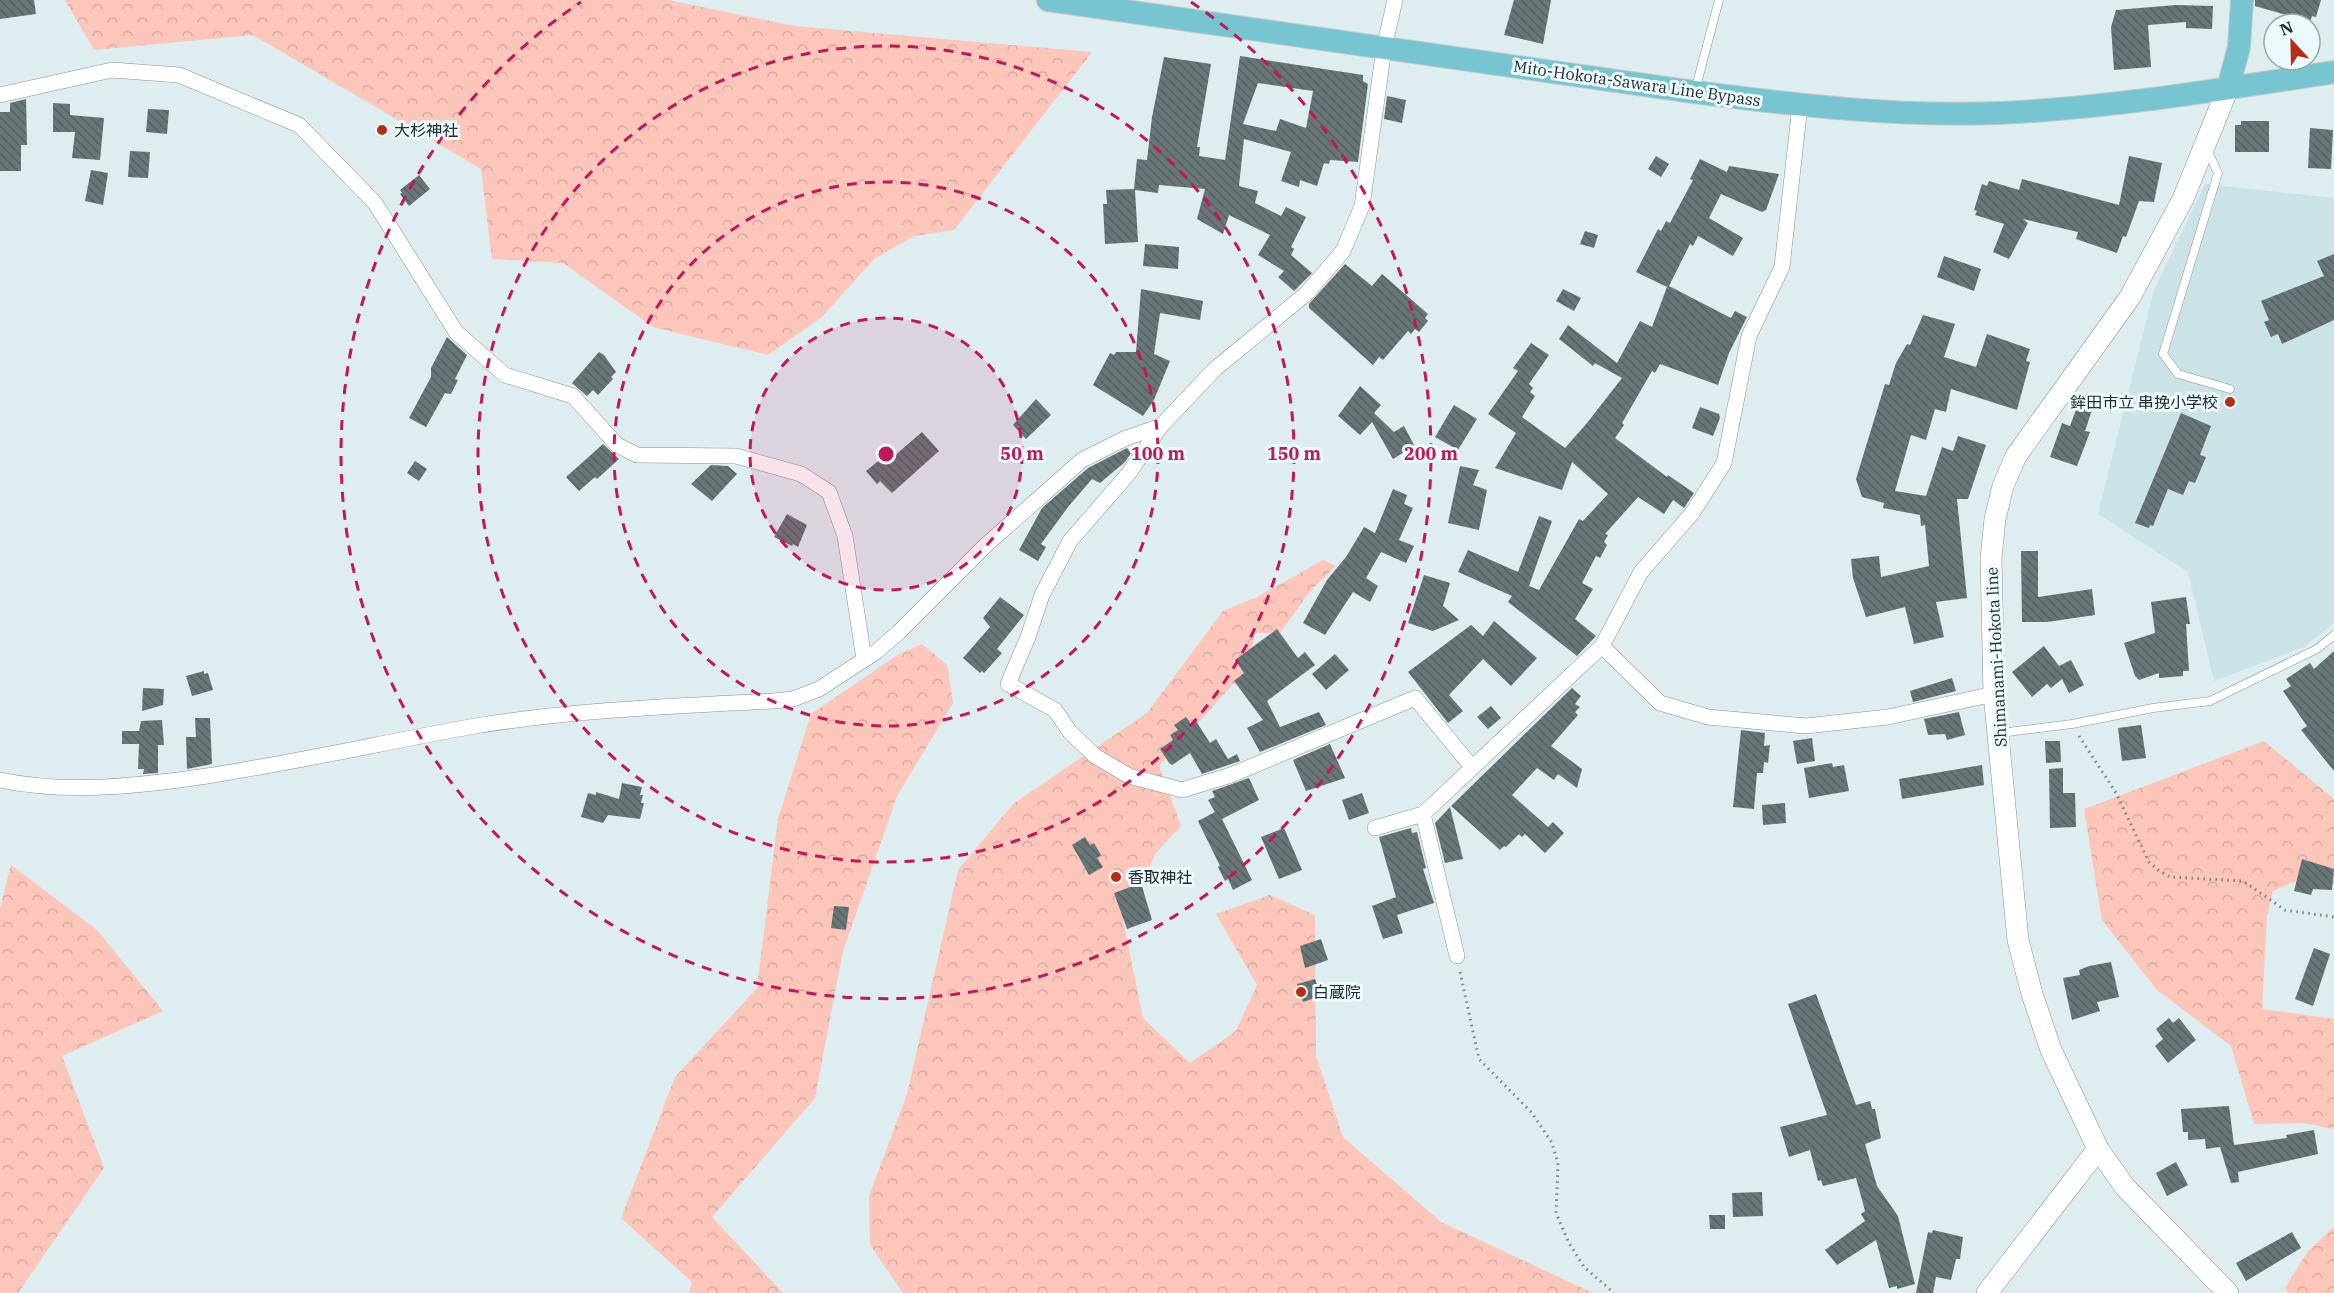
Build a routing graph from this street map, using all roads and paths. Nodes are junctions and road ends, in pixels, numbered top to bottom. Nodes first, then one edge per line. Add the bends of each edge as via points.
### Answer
1 (1048, 0) edge
2 (1395, 0) edge
3 (1719, 0) edge
4 (2242, 0) edge
5 (1384, 48) junction
6 (2334, 72) edge
7 (2228, 88) junction
8 (1694, 92) junction
9 (0, 95) edge
10 (1800, 105) junction
11 (2206, 144) junction
12 (2230, 390) dead end
13 (1161, 426) junction
14 (2334, 635) edge
15 (1602, 646) junction
16 (864, 660) junction
17 (1994, 694) junction
18 (2072, 724) junction
19 (1998, 734) junction
20 (1472, 767) junction
21 (0, 780) edge
22 (1423, 814) junction
23 (1375, 828) dead end
24 (2334, 917) edge
25 (1457, 956) joint
26 (2098, 1149) junction
27 (1614, 1293) edge
28 (1987, 1293) edge
29 (2228, 1293) edge

1 - 5 main road, Mito-Hokota-Sawara Line Bypass
2 - 5 street
3 - 8 lane
4 - 7 main road via 2239,47
5 - 8 main road, Mito-Hokota-Sawara Line Bypass
5 - 13 street via 1362,206 1343,251 1307,293 1215,369
6 - 7 main road, Mito-Hokota-Sawara Line Bypass
7 - 10 main road, Mito-Hokota-Sawara Line Bypass via 2173,97 1998,113
7 - 11 main road, Shimanami-Hokota line
8 - 10 main road, Mito-Hokota-Sawara Line Bypass
9 - 16 street via 112,70 179,75 299,125 375,203 456,332 505,375 573,396 617,445 637,455 736,456 801,474 829,492 846,536
10 - 15 street via 1782,267 1749,336 1724,463 1693,512 1641,572
11 - 12 lane via 2217,172 2163,354 2178,374
11 - 17 main road, Shimanami-Hokota line via 2130,297 2016,456 2003,486 1991,558
13 - 16 street via 1082,459 986,545 899,632
13 - 20 street via 1129,473 1070,541 1042,595 1008,684 1055,710 1070,732 1095,756 1129,776 1182,790 1231,775 1415,698
14 - 18 lane via 2317,649 2210,701
15 - 17 street via 1660,703 1708,717 1806,726 1888,717
15 - 20 street
16 - 21 street via 806,695 783,700 477,726 293,763 139,786 34,787
17 - 19 main road, Shimanami-Hokota line
18 - 19 lane
18 - 24 path via 2116,793 2149,862 2159,871 2170,877 2243,881 2285,910
19 - 26 main road, Shimanami-Hokota line via 2018,940 2051,1050
20 - 22 street
22 - 23 street
22 - 25 street
25 - 27 path via 1479,1059 1532,1113 1552,1143 1558,1163 1556,1213 1584,1267
26 - 28 main road
26 - 29 main road, Shimanami-Hokota line via 2125,1187

